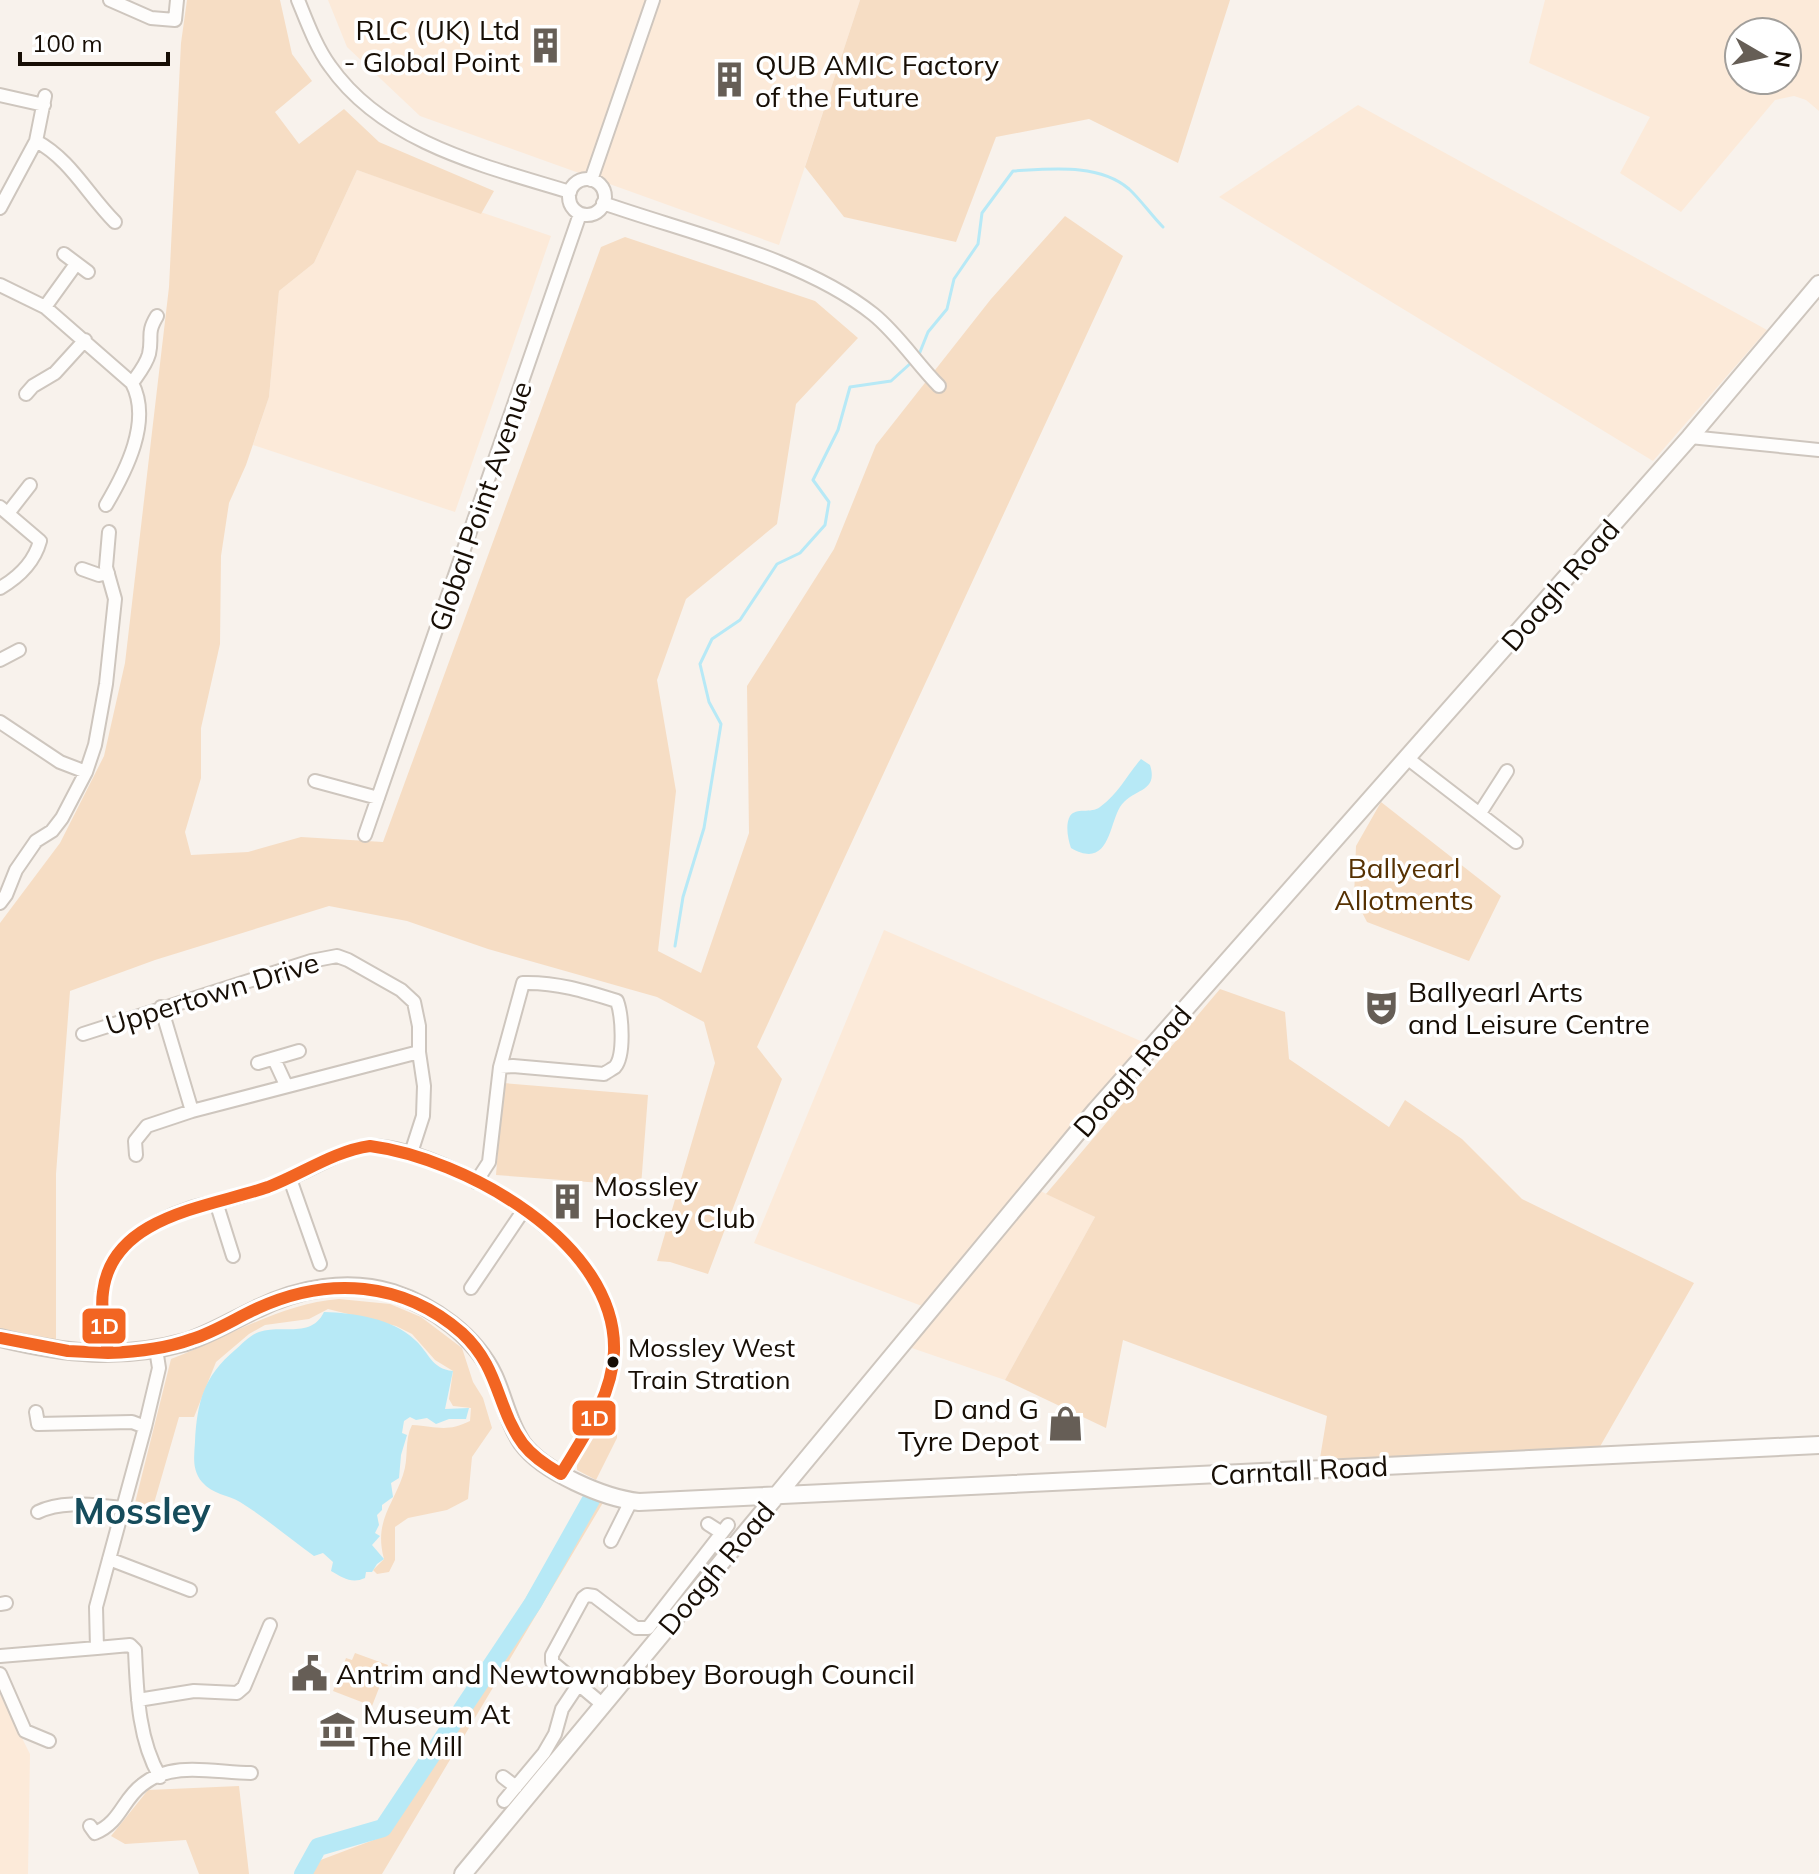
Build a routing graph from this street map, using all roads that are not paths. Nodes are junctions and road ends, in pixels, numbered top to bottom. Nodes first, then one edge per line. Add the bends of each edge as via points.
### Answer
1 (110, 0) edge
2 (177, 0) edge
3 (298, 0) edge
4 (653, 0) edge
5 (0, 95) edge
6 (36, 141) junction
7 (591, 180) junction
8 (570, 192) junction
9 (603, 203) junction
10 (0, 208) edge
11 (580, 214) junction
12 (115, 222) dead end
13 (64, 254) dead end
14 (76, 264) junction
15 (88, 272) dead end
16 (1819, 284) edge
17 (0, 285) edge
18 (45, 307) junction
19 (157, 316) dead end
20 (85, 340) junction
21 (132, 383) junction
22 (939, 386) dead end
23 (26, 394) dead end
24 (1690, 437) junction
25 (1819, 450) edge
26 (30, 485) dead end
27 (106, 505) dead end
28 (5, 510) edge
29 (109, 532) dead end
30 (82, 569) dead end
31 (108, 573) junction
32 (0, 588) edge
33 (19, 650) dead end
34 (0, 660) edge
35 (0, 722) edge
36 (1407, 758) junction
37 (1507, 771) dead end
38 (86, 772) junction
39 (315, 781) dead end
40 (378, 798) junction
41 (1480, 813) junction
42 (365, 835) dead end
43 (1516, 842) dead end
44 (0, 903) edge
45 (161, 1007) junction
46 (83, 1034) dead end
47 (299, 1051) dead end
48 (419, 1052) junction
49 (274, 1059) junction
50 (258, 1063) dead end
51 (500, 1067) junction
52 (286, 1085) junction
53 (192, 1111) junction
54 (411, 1153) junction
55 (136, 1155) dead end
56 (290, 1179) junction
57 (476, 1182) junction
58 (216, 1202) junction
59 (523, 1211) junction
60 (233, 1256) dead end
61 (320, 1264) dead end
62 (471, 1288) dead end
63 (0, 1338) edge
64 (156, 1349) junction
65 (108, 1354) junction
66 (36, 1412) dead end
67 (145, 1427) junction
68 (1819, 1445) edge
69 (561, 1474) junction
70 (778, 1494) junction
71 (628, 1500) junction
72 (124, 1508) junction
73 (38, 1512) dead end
74 (708, 1524) dead end
75 (611, 1541) dead end
76 (109, 1559) junction
77 (190, 1590) dead end
78 (270, 1625) dead end
79 (97, 1648) junction
80 (0, 1656) edge
81 (0, 1674) edge
82 (578, 1685) junction
83 (138, 1700) junction
84 (602, 1704) junction
85 (49, 1741) dead end
86 (251, 1773) dead end
87 (160, 1777) junction
88 (503, 1777) dead end
89 (516, 1787) junction
90 (504, 1801) dead end
91 (90, 1826) dead end
92 (463, 1874) edge

1 - 2 street via 151,18 175,20
3 - 8 street via 330,66 363,103 408,136
4 - 7 street
5 - 6 street via 44,100
6 - 10 street
6 - 12 street via 63,159
7 - 8 street via 578,182
7 - 9 street via 601,187
8 - 11 street via 572,207
9 - 11 street via 594,213
9 - 22 street via 795,269 840,290 876,316
11 - 40 street, Global Point Avenue
13 - 14 street
14 - 15 street
14 - 18 street
16 - 24 main road, Doagh Road
17 - 18 street
18 - 20 street
19 - 21 street via 149,329 146,364
20 - 21 street
20 - 23 street via 55,373
21 - 27 street via 139,396 139,420
24 - 25 street
24 - 36 main road, Doagh Road
26 - 28 street
28 - 32 street via 40,541 32,560
29 - 31 street
30 - 31 street
31 - 38 street via 115,599 106,684
33 - 34 street
35 - 38 street via 60,762
36 - 41 street
36 - 70 main road, Doagh Road via 1077,1133
37 - 41 street
38 - 44 street via 62,818 36,841
39 - 40 street
40 - 42 street, Global Point Avenue
41 - 43 street
45 - 46 street, Uppertown Drive
45 - 48 street, Uppertown Drive via 337,956 409,995 417,1013
45 - 53 street
47 - 49 street
48 - 52 street
48 - 54 street, Uppertown Drive via 423,1116
49 - 50 street
49 - 52 street
51 - 51 street via 523,983 545,982 617,1001 622,1015 615,1068 604,1074
51 - 57 street via 489,1162
52 - 53 street
53 - 55 street via 147,1126 135,1141
54 - 56 street via 366,1146
54 - 57 street
56 - 58 street
56 - 61 street
57 - 59 street
58 - 60 street
58 - 65 street via 150,1226 111,1265 102,1300
59 - 62 street
59 - 69 street via 554,1234 592,1276 613,1329 609,1383
63 - 65 main road via 70,1353
64 - 65 main road
64 - 67 street via 159,1368
64 - 69 main road via 200,1337 297,1293 352,1286 392,1293 430,1311 468,1340 494,1376 522,1443
66 - 67 street via 38,1424 132,1422
67 - 72 street
68 - 70 main road, Carntall Road
69 - 71 main road
70 - 71 main road, Carntall Road
70 - 84 main road, Doagh Road
71 - 75 street
72 - 73 street via 63,1505
72 - 76 street
74 - 82 street via 725,1529 648,1628 636,1628 594,1596 583,1598 552,1655 552,1662
76 - 77 street
76 - 79 street via 96,1607
78 - 83 street via 237,1693 194,1691
79 - 80 street
79 - 83 street via 130,1645 135,1650
81 - 85 street via 25,1731
82 - 84 street
82 - 89 street via 544,1753
83 - 87 street via 149,1758
84 - 92 main road, Doagh Road
86 - 87 street via 198,1769
87 - 91 street via 142,1785 109,1827 95,1833
88 - 89 street
89 - 90 street

